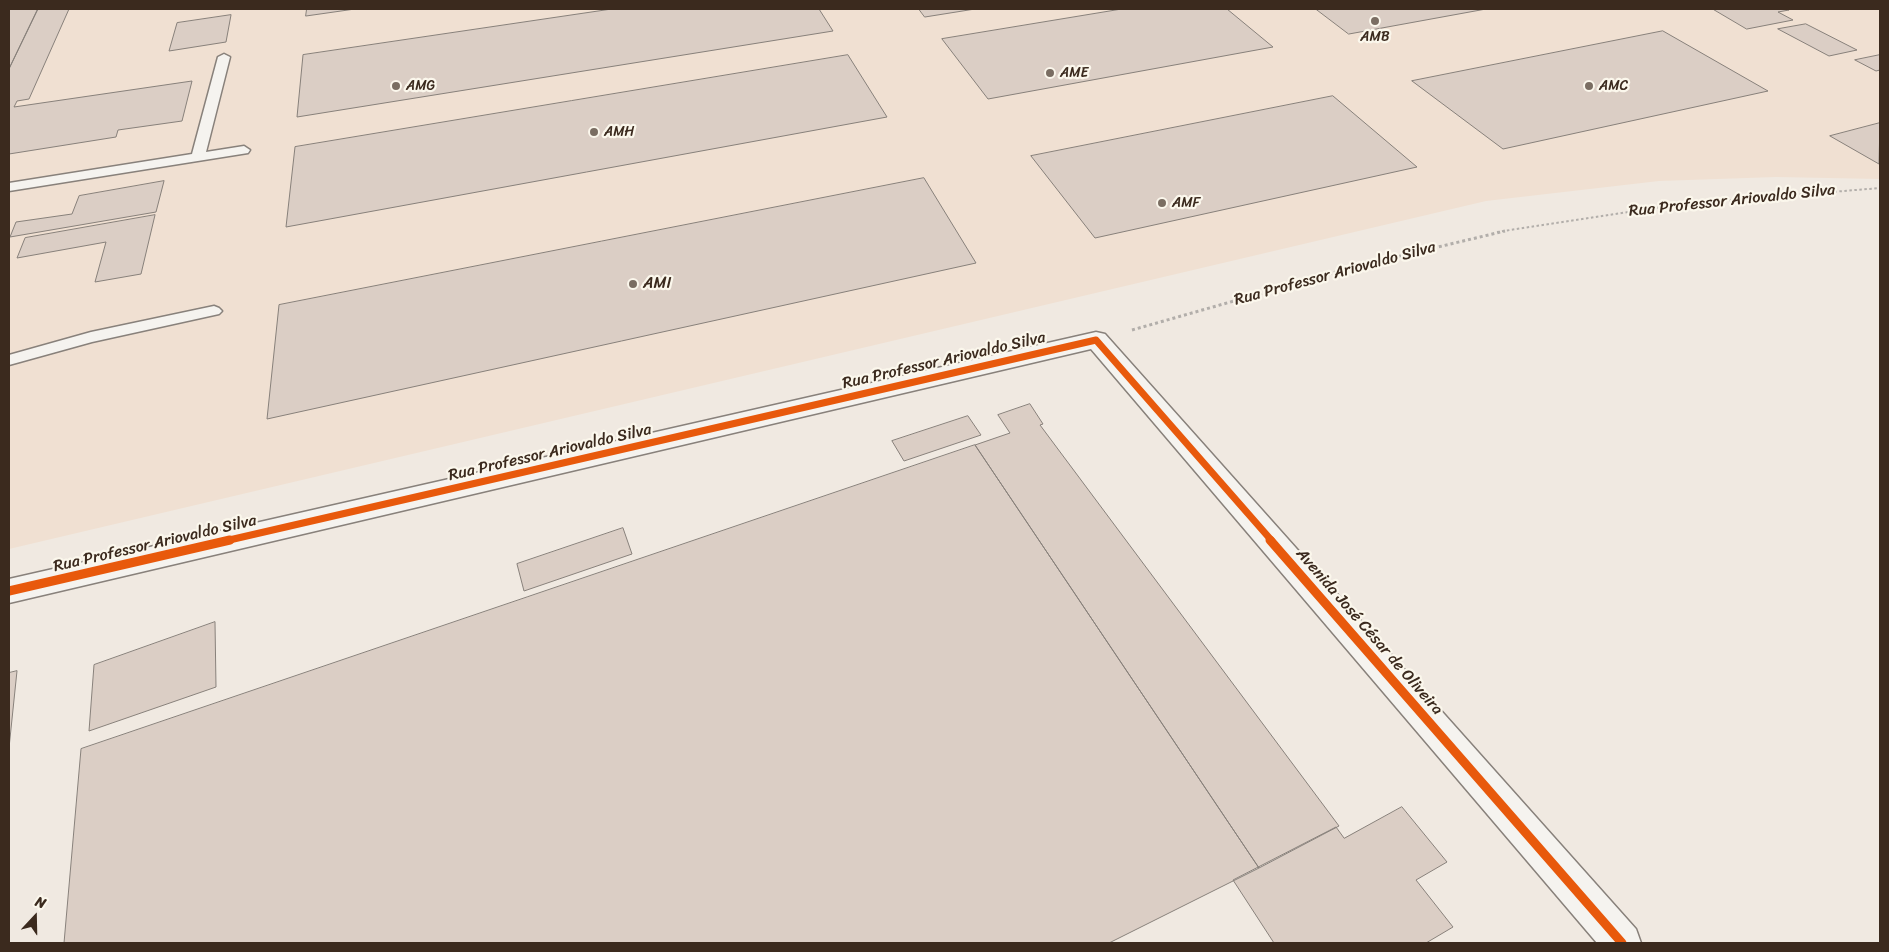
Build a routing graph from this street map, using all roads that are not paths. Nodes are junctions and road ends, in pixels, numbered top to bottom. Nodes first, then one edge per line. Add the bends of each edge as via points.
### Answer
1 (224, 57) dead end
2 (244, 150) dead end
3 (198, 157) junction
4 (9, 188) edge
5 (214, 311) dead end
6 (1096, 340) joint
7 (9, 360) edge
8 (9, 591) edge
9 (1622, 943) edge

1 - 3 lane
2 - 3 lane
3 - 4 lane
5 - 7 lane via 91,337
6 - 8 street, Rua Professor Ariovaldo Silva
6 - 9 street, Avenida José César de Oliveira

